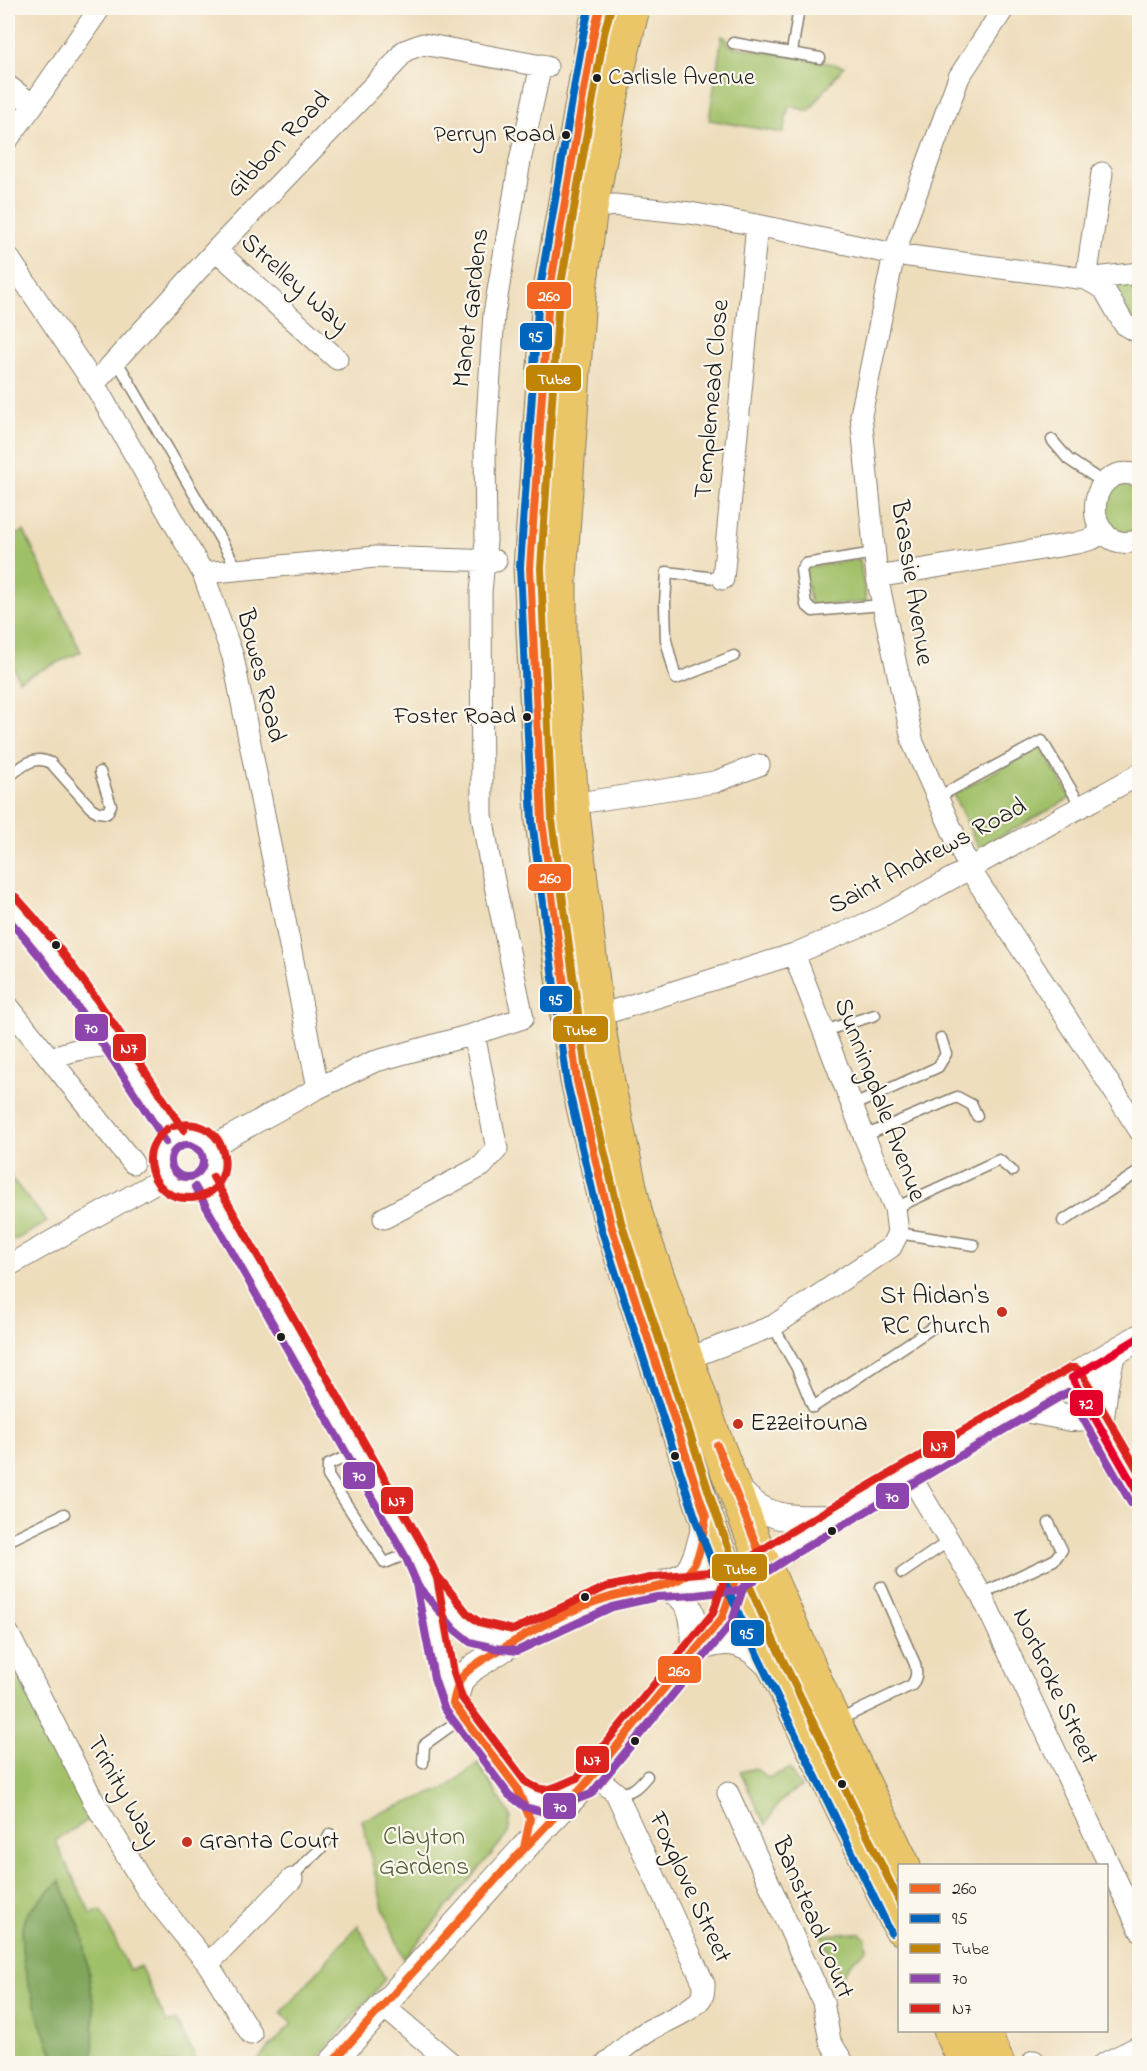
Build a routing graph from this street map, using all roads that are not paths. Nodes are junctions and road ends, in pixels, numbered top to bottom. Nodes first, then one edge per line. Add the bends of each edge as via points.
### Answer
1 (100, 8) edge
2 (600, 8) edge
3 (633, 8) edge
4 (799, 8) edge
5 (1004, 8) edge
6 (733, 44) dead end
7 (792, 52) junction
8 (820, 57) dead end
9 (544, 66) joint
10 (8, 86) edge
11 (33, 105) junction
12 (8, 139) edge
13 (1102, 173) dead end
14 (591, 208) junction
15 (757, 225) junction
16 (216, 250) junction
17 (894, 254) junction
18 (8, 256) edge
19 (1140, 273) edge
20 (1086, 279) junction
21 (1140, 330) edge
22 (337, 359) dead end
23 (117, 360) junction
24 (94, 384) junction
25 (1052, 440) dead end
26 (1140, 476) edge
27 (1104, 483) junction
28 (1104, 532) junction
29 (1140, 540) edge
30 (875, 553) junction
31 (490, 561) junction
32 (237, 568) junction
33 (203, 573) junction
34 (877, 577) junction
35 (723, 579) joint
36 (882, 605) junction
37 (734, 656) dead end
38 (759, 765) dead end
39 (100, 772) dead end
40 (1140, 774) edge
41 (8, 777) edge
42 (936, 798) junction
43 (572, 804) junction
44 (1081, 806) junction
45 (969, 868) junction
46 (8, 904) edge
47 (794, 954) junction
48 (8, 1006) edge
49 (597, 1016) junction
50 (874, 1016) dead end
51 (824, 1031) junction
52 (474, 1034) junction
53 (941, 1038) dead end
54 (114, 1045) junction
55 (50, 1059) junction
56 (318, 1088) junction
57 (854, 1105) junction
58 (977, 1116) dead end
59 (1140, 1131) edge
60 (175, 1136) junction
61 (864, 1136) junction
62 (211, 1147) junction
63 (133, 1163) dead end
64 (1140, 1171) edge
65 (1012, 1172) dead end
66 (165, 1177) junction
67 (204, 1182) junction
68 (895, 1208) junction
69 (384, 1218) dead end
70 (1063, 1221) dead end
71 (898, 1233) junction
72 (974, 1245) dead end
73 (8, 1266) edge
74 (773, 1326) junction
75 (935, 1326) dead end
76 (1140, 1337) edge
77 (1112, 1354) junction
78 (687, 1359) junction
79 (1072, 1378) junction
80 (1020, 1408) junction
81 (1096, 1421) junction
82 (357, 1452) junction
83 (909, 1474) junction
84 (732, 1482) junction
85 (1140, 1498) edge
86 (64, 1514) dead end
87 (706, 1517) junction
88 (835, 1518) junction
89 (1049, 1523) dead end
90 (8, 1541) edge
91 (949, 1541) junction
92 (414, 1551) junction
93 (763, 1562) junction
94 (902, 1573) dead end
95 (427, 1580) junction
96 (735, 1580) junction
97 (656, 1587) junction
98 (881, 1587) dead end
99 (981, 1594) junction
100 (8, 1634) edge
101 (515, 1641) junction
102 (695, 1650) junction
103 (783, 1686) junction
104 (458, 1710) junction
105 (834, 1722) junction
106 (423, 1763) dead end
107 (647, 1776) dead end
108 (588, 1780) junction
109 (517, 1788) junction
110 (616, 1793) junction
111 (728, 1793) dead end
112 (330, 1834) dead end
113 (524, 1848) junction
114 (903, 1864) edge
115 (292, 1879) joint
116 (898, 1924) edge
117 (1140, 1930) edge
118 (208, 1964) junction
119 (383, 2006) junction
120 (950, 2032) edge
121 (983, 2032) edge
122 (251, 2034) dead end
123 (1140, 2046) edge
124 (331, 2064) edge
125 (452, 2064) edge
126 (606, 2064) edge
127 (844, 2064) edge
128 (966, 2064) edge
129 (998, 2064) edge
130 (1103, 2064) edge

1 - 11 street
2 - 87 highway via 549,295 530,568 542,821 577,1081 611,1225
3 - 14 highway
4 - 7 lane
5 - 17 street, Brassie Avenue via 959,77
6 - 7 lane
7 - 8 lane
9 - 16 street, Gibbon Road via 423,44 404,51
9 - 31 street, Manet Gardens via 520,161 494,314 485,449
10 - 11 street
11 - 12 street
13 - 20 street
14 - 15 street via 615,206 690,213
14 - 43 highway via 579,296 560,577 560,640
15 - 17 street
15 - 35 street, Templemead Close
16 - 22 street, Strelley Way
16 - 23 street, Gibbon Road
17 - 20 street
17 - 30 street, Brassie Avenue via 861,415
18 - 24 street, Bowes Road
19 - 20 street
20 - 21 street via 1104,289 1124,324
23 - 24 street, Gibbon Road
23 - 32 lane
24 - 33 street, Bowes Road
25 - 27 lane via 1068,459
26 - 27 street via 1124,474
27 - 28 street via 1094,502 1094,513
28 - 29 street via 1125,542
28 - 34 street via 1077,543
30 - 34 street, Brassie Avenue
30 - 36 lane via 805,564 801,570 806,605 813,611
31 - 32 street via 376,557
31 - 52 street, Manet Gardens via 481,592 482,815 523,1017
32 - 33 street
33 - 56 street, Bowes Road via 234,657
34 - 36 street, Brassie Avenue
35 - 37 lane via 667,572 666,640 676,679
36 - 42 street, Brassie Avenue via 913,743
38 - 43 street via 715,782
39 - 41 lane via 111,805 107,813 91,808 51,763 42,759
40 - 44 street, Saint Andrews Road
42 - 44 lane via 1042,741
42 - 45 street, Brassie Avenue
43 - 49 highway
44 - 45 street, Saint Andrews Road
45 - 47 street, Saint Andrews Road via 882,917
45 - 59 street, Brassie Avenue
46 - 54 street via 68,976
47 - 49 street, Saint Andrews Road
47 - 51 street, Sunningdale Avenue
48 - 55 street
49 - 78 highway via 636,1215
50 - 51 lane
51 - 57 street, Sunningdale Avenue
52 - 56 street via 373,1062
52 - 69 street via 497,1149 482,1166
53 - 57 lane via 946,1054 938,1066
54 - 55 street via 93,1046
54 - 60 street
55 - 63 street
56 - 62 street
57 - 61 street, Sunningdale Avenue
58 - 61 lane via 972,1105 957,1096
60 - 62 street via 199,1136
60 - 66 street via 162,1150
61 - 68 street, Sunningdale Avenue
62 - 67 street via 215,1162
64 - 70 lane
65 - 68 lane via 999,1160
66 - 67 street via 188,1188
66 - 73 street
67 - 82 street
68 - 71 street, Sunningdale Avenue
71 - 72 lane
71 - 74 street, Sunningdale Avenue via 891,1247
74 - 75 lane via 798,1368 813,1407
74 - 78 street, Sunningdale Avenue
76 - 77 street
77 - 79 street
77 - 81 street
78 - 84 highway
79 - 80 street
79 - 81 street
80 - 81 street
80 - 83 street
81 - 85 street
82 - 92 street
82 - 92 lane via 328,1465 328,1476 385,1563
83 - 88 street
83 - 91 street, Norbroke Street
84 - 88 street via 749,1502 768,1514 791,1519
84 - 93 highway
86 - 90 lane
87 - 96 highway via 722,1560
87 - 97 street via 694,1563 687,1574
88 - 93 street
89 - 99 lane via 1062,1550 1054,1560
91 - 94 lane
91 - 99 street, Norbroke Street
92 - 95 street
93 - 96 street
93 - 105 highway
95 - 101 street via 474,1632
95 - 104 street via 444,1676
96 - 97 street
96 - 102 street via 722,1618
96 - 103 highway
97 - 101 street via 609,1597
97 - 102 street via 675,1592 685,1601 694,1619
98 - 105 lane via 915,1664 916,1679 912,1685
99 - 117 street, Norbroke Street
100 - 118 street, Trinity Way via 99,1810 146,1888
101 - 104 street via 461,1678
102 - 103 street via 723,1641 745,1646 764,1660
102 - 108 street
103 - 116 highway
104 - 106 lane via 424,1745
104 - 109 street
105 - 114 highway
107 - 110 lane, Foxglove Street via 634,1790
108 - 109 street via 545,1802 530,1798
108 - 110 street, Foxglove Street
108 - 113 street
109 - 113 street via 530,1819
110 - 126 street, Foxglove Street via 704,1984 704,1992 692,2006 645,2032
111 - 127 street, Banstead Court via 823,2002 831,2041
112 - 115 lane via 325,1846
113 - 119 street
115 - 118 street
118 - 122 street, Trinity Way
119 - 124 street
119 - 125 street
120 - 128 highway
121 - 129 highway
123 - 130 street

